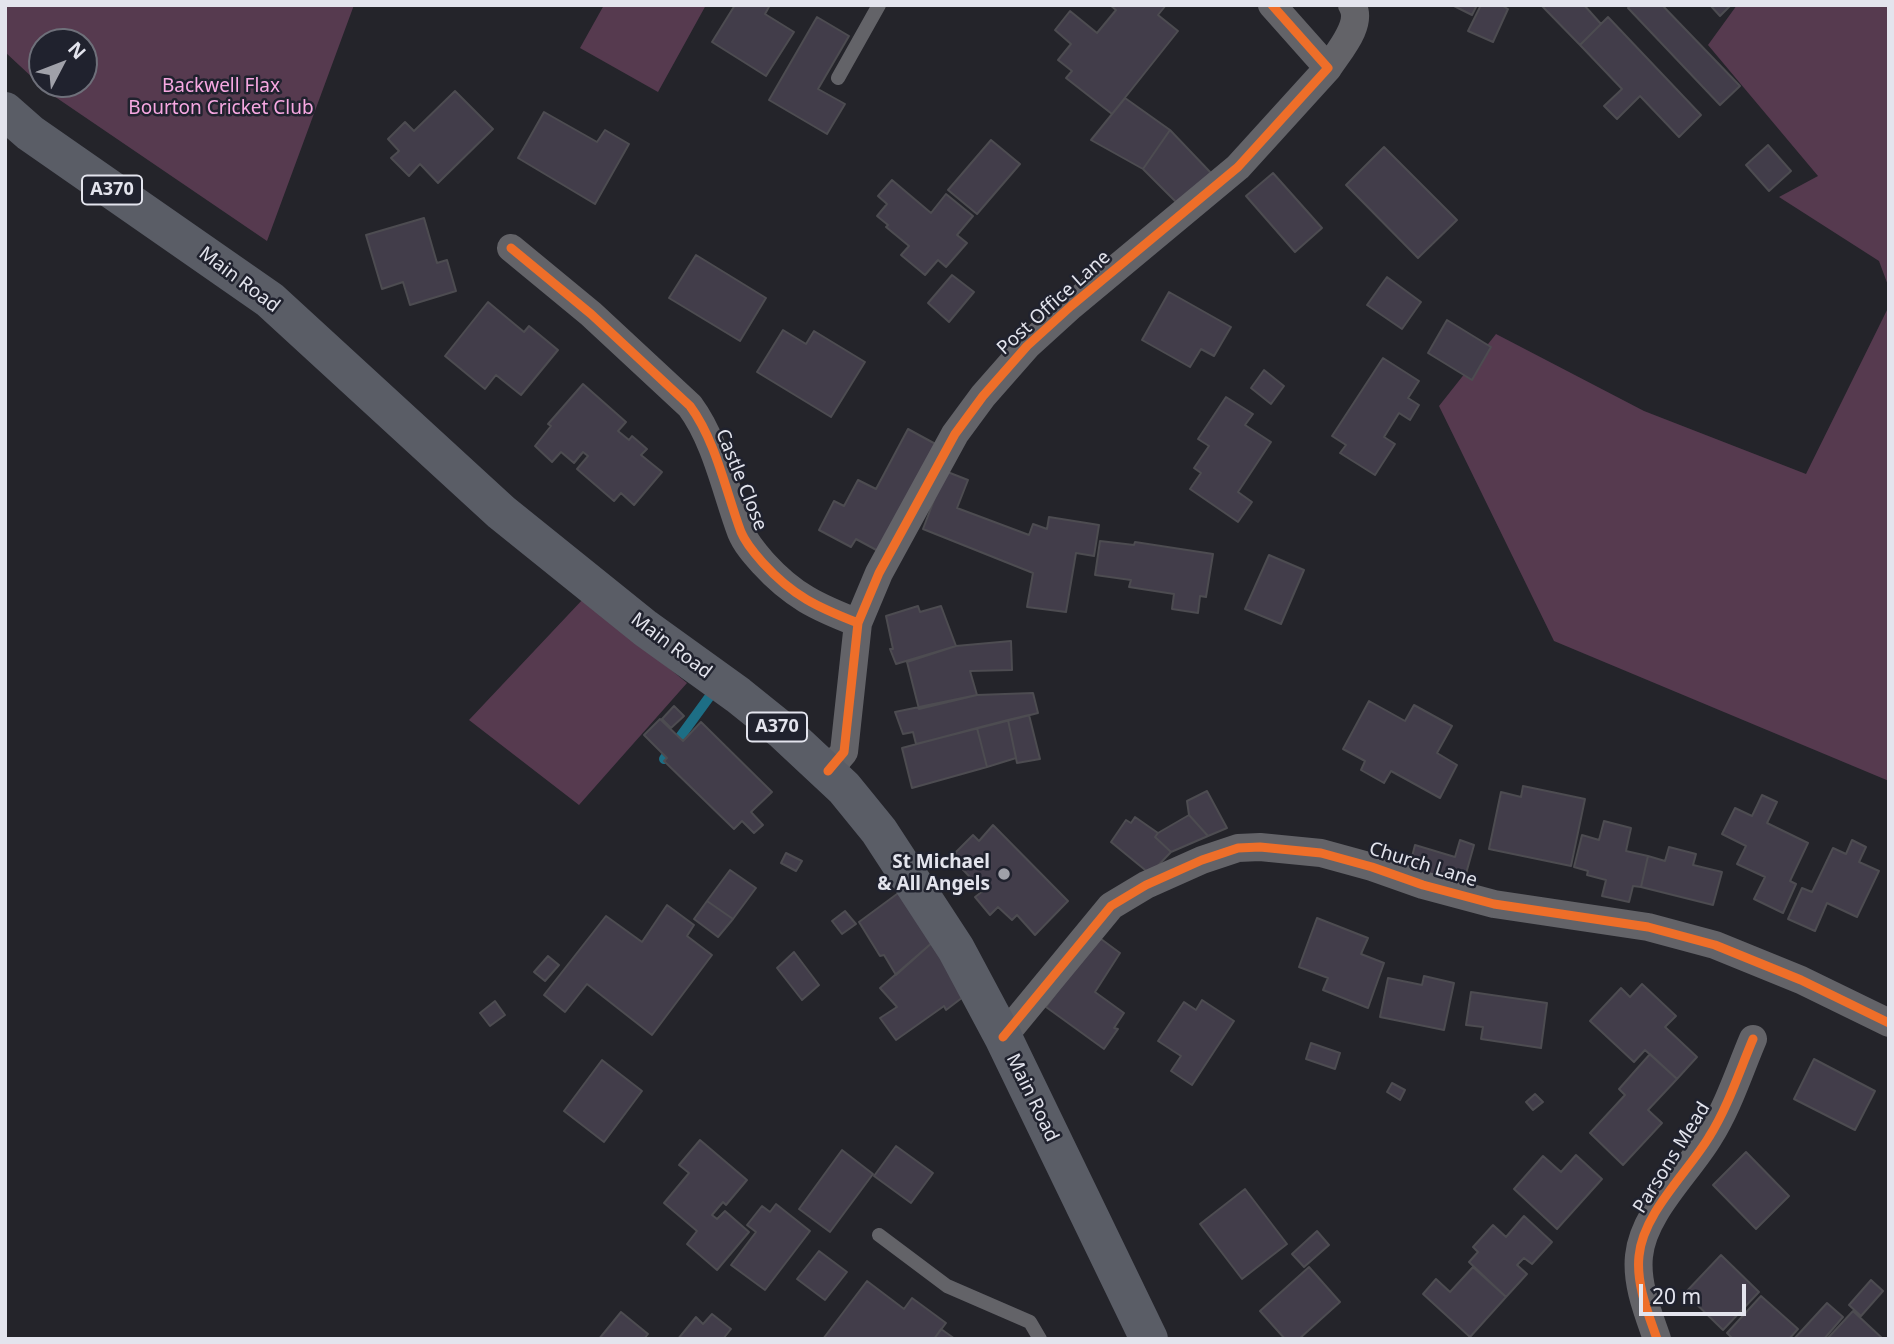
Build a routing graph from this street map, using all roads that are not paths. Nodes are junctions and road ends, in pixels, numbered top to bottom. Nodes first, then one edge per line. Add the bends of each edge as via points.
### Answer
1 (879, 5) edge
2 (1272, 5) edge
3 (1352, 5) edge
4 (1328, 68) junction
5 (838, 78) dead end
6 (5, 111) edge
7 (511, 248) dead end
8 (858, 623) junction
9 (828, 771) junction
10 (1889, 1023) edge
11 (1003, 1037) junction
12 (1753, 1039) dead end
13 (879, 1235) dead end
14 (1040, 1339) edge
15 (1149, 1339) edge
16 (1657, 1339) edge

1 - 5 lane
2 - 4 street
3 - 4 street, Post Office Lane via 1357,15 1354,24
4 - 8 street, Post Office Lane via 1238,167 1071,306 1027,346 984,396 942,457 879,573
6 - 9 main road, Main Road / A370 via 270,300 501,512 645,628 738,695
7 - 8 street, Castle Close via 690,406 720,470 742,535 769,569 799,597
8 - 9 street, Post Office Lane via 844,752
9 - 11 main road, Main Road / A370 via 892,850 956,949
10 - 11 street, Church Lane via 1715,945 1648,927 1494,904 1321,853 1260,847 1238,848 1202,860 1111,906
11 - 15 main road, Main Road / A370
12 - 16 street, Parsons Mead via 1718,1121 1655,1214 1640,1245 1640,1283
13 - 14 lane via 947,1286 1030,1322

